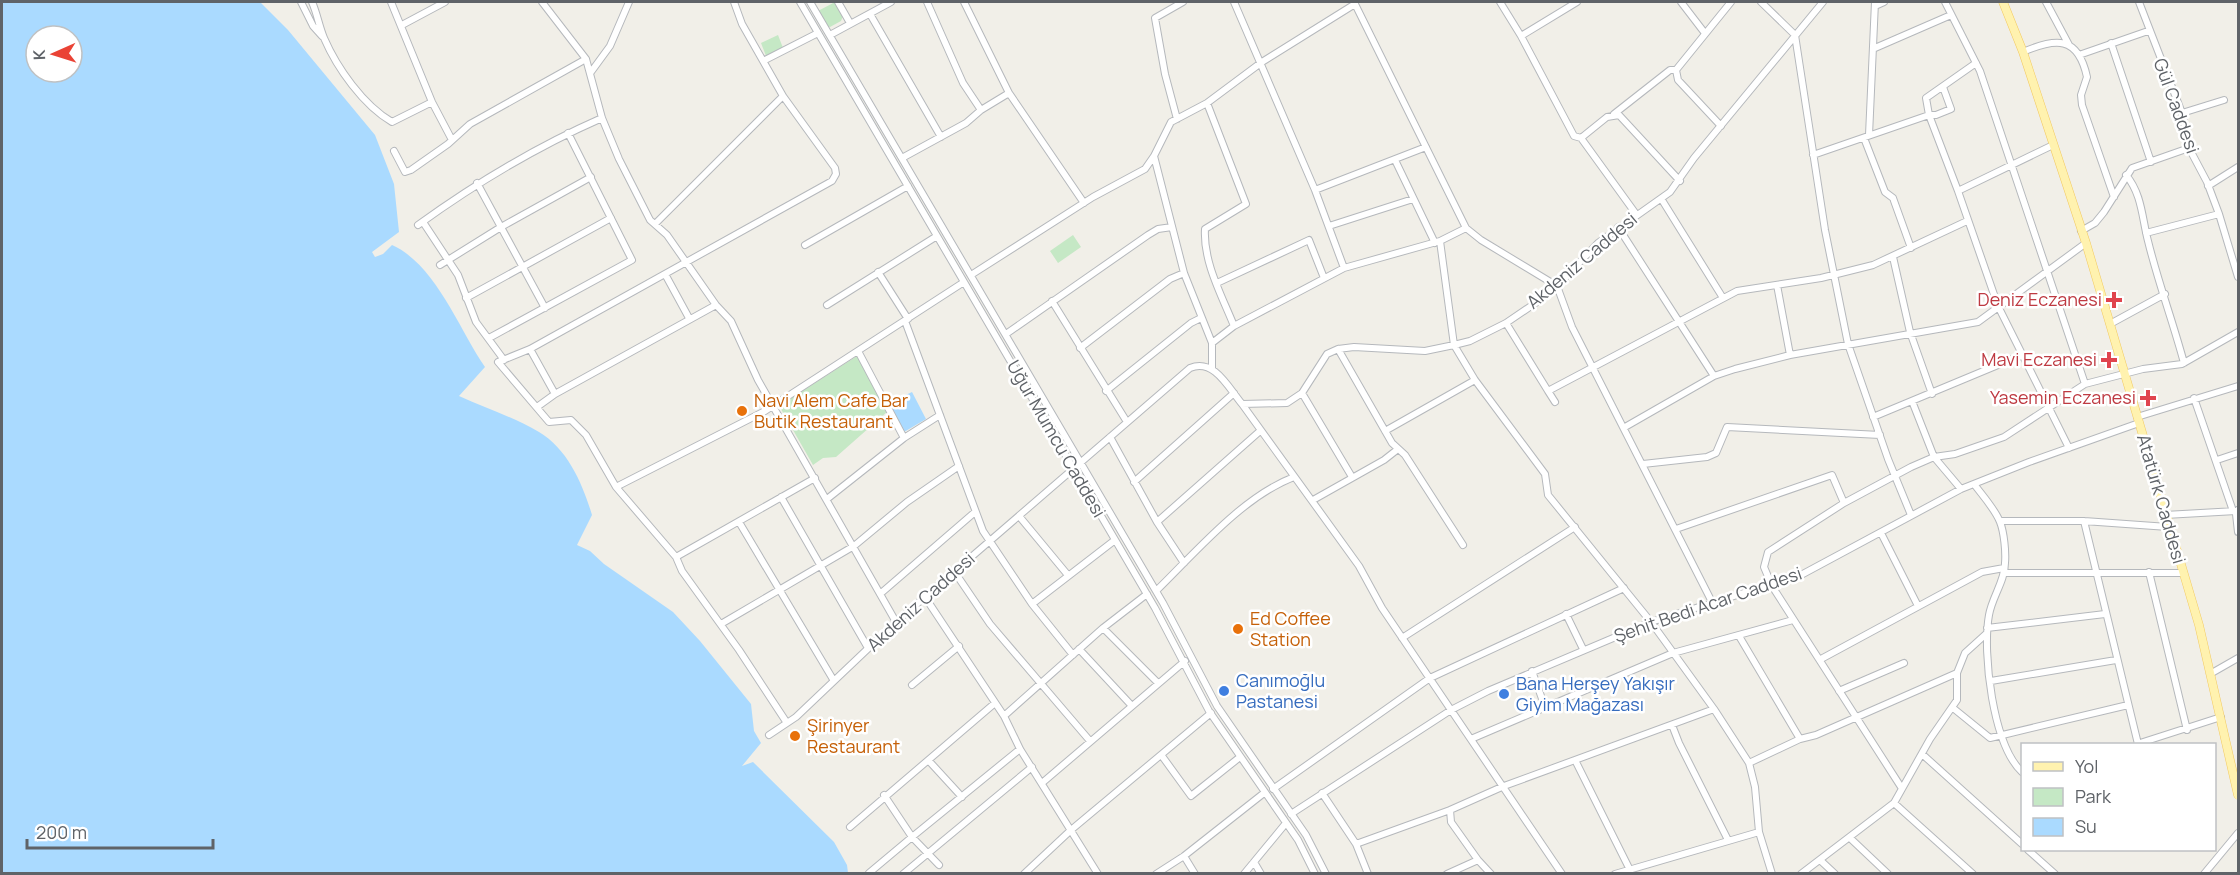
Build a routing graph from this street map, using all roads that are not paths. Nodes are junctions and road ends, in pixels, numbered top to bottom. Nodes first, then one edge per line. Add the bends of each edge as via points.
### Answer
1 (301, 2) edge
2 (312, 2) edge
3 (391, 2) edge
4 (446, 2) edge
5 (542, 2) edge
6 (629, 2) edge
7 (734, 2) edge
8 (800, 2) edge
9 (810, 2) edge
10 (837, 2) edge
11 (890, 2) edge
12 (927, 2) edge
13 (964, 2) edge
14 (1184, 2) edge
15 (1234, 2) edge
16 (1500, 2) edge
17 (1577, 2) edge
18 (1682, 2) edge
19 (1731, 2) edge
20 (1761, 2) edge
21 (1823, 2) edge
22 (1884, 2) edge
23 (1945, 2) edge
24 (2003, 2) edge
25 (2046, 2) edge
26 (2139, 2) edge
27 (1354, 3) edge
28 (1875, 4) edge
29 (870, 14) junction
30 (1951, 15) junction
31 (850, 23) junction
32 (402, 25) junction
33 (2148, 31) junction
34 (1704, 32) junction
35 (818, 33) junction
36 (830, 35) junction
37 (1795, 35) junction
38 (1521, 36) junction
39 (325, 39) junction
40 (2110, 43) junction
41 (2069, 45) junction
42 (1875, 48) junction
43 (2023, 52) junction
44 (2079, 55) junction
45 (586, 59) junction
46 (763, 61) junction
47 (1262, 62) junction
48 (1976, 63) junction
49 (1676, 70) junction
50 (591, 72) junction
51 (1943, 87) junction
52 (1009, 93) junction
53 (783, 96) junction
54 (2224, 100) dead end
55 (432, 102) junction
56 (1207, 103) junction
57 (981, 110) junction
58 (2182, 113) junction
59 (1614, 114) junction
60 (1929, 115) junction
61 (602, 118) junction
62 (1177, 119) junction
63 (1721, 126) junction
64 (568, 133) junction
65 (941, 137) junction
66 (1866, 137) junction
67 (1581, 138) junction
68 (452, 140) junction
69 (2053, 145) junction
70 (1426, 147) junction
71 (2189, 148) junction
72 (394, 151) dead end
73 (1813, 155) junction
74 (1154, 156) junction
75 (902, 158) junction
76 (1395, 160) junction
77 (2151, 162) junction
78 (2012, 165) junction
79 (2238, 167) edge
80 (2126, 175) junction
81 (591, 177) junction
82 (1680, 181) junction
83 (477, 183) junction
84 (908, 186) junction
85 (2208, 186) junction
86 (1315, 190) junction
87 (1958, 191) junction
88 (2114, 197) junction
89 (1413, 199) junction
90 (1662, 200) junction
91 (1084, 202) junction
92 (1636, 214) junction
93 (2219, 214) junction
94 (611, 218) junction
95 (1967, 221) junction
96 (655, 224) junction
97 (1329, 226) junction
98 (501, 227) junction
99 (1172, 227) junction
100 (1618, 227) junction
101 (1466, 228) junction
102 (2081, 231) junction
103 (2146, 233) junction
104 (937, 236) junction
105 (1437, 242) junction
106 (2086, 243) junction
107 (805, 245) dead end
108 (1911, 248) junction
109 (1893, 257) junction
110 (449, 260) junction
111 (686, 262) junction
112 (440, 265) dead end
113 (522, 267) junction
114 (1344, 268) junction
115 (878, 272) junction
116 (2048, 272) junction
117 (1184, 273) junction
118 (665, 274) junction
119 (971, 275) junction
120 (1834, 275) junction
121 (2238, 277) edge
122 (1324, 278) junction
123 (964, 282) junction
124 (1217, 283) junction
125 (1777, 285) junction
126 (1557, 286) junction
127 (2165, 294) junction
128 (466, 297) junction
129 (1723, 298) junction
130 (1052, 301) junction
131 (716, 305) junction
132 (827, 305) dead end
133 (1998, 306) junction
134 (545, 308) junction
135 (689, 318) junction
136 (1201, 318) junction
137 (906, 320) junction
138 (1679, 320) junction
139 (1506, 323) junction
140 (2110, 324) junction
141 (1234, 326) junction
142 (1910, 332) junction
143 (2238, 332) edge
144 (1006, 334) junction
145 (489, 338) junction
146 (1212, 343) junction
147 (1848, 344) junction
148 (1454, 345) junction
149 (1080, 348) junction
150 (530, 349) junction
151 (1338, 349) junction
152 (858, 351) junction
153 (1790, 355) junction
154 (2022, 355) junction
155 (504, 360) junction
156 (2184, 363) junction
157 (1212, 368) junction
158 (1593, 368) junction
159 (2125, 374) junction
160 (1714, 376) junction
161 (1475, 380) junction
162 (2085, 384) junction
163 (2238, 386) edge
164 (1106, 391) junction
165 (1548, 391) junction
166 (1233, 393) junction
167 (1302, 393) junction
168 (555, 394) junction
169 (1932, 394) junction
170 (2194, 398) junction
171 (1912, 401) junction
172 (1555, 402) dead end
173 (1242, 404) junction
174 (772, 405) junction
175 (537, 407) junction
176 (2048, 407) junction
177 (940, 415) junction
178 (1873, 417) junction
179 (2138, 420) junction
180 (1126, 422) junction
181 (1625, 427) junction
182 (1260, 431) junction
183 (1385, 431) junction
184 (1880, 435) junction
185 (1110, 437) junction
186 (904, 438) junction
187 (2069, 448) junction
188 (1398, 449) junction
189 (2238, 453) edge
190 (1934, 457) junction
191 (2217, 460) junction
192 (1080, 461) junction
193 (1643, 465) junction
194 (959, 466) junction
195 (1074, 469) junction
196 (1895, 476) junction
197 (1294, 477) junction
198 (1352, 477) junction
199 (814, 478) junction
200 (1134, 482) junction
201 (1974, 484) junction
202 (616, 487) junction
203 (1961, 489) junction
204 (781, 497) junction
205 (827, 499) junction
206 (1313, 500) junction
207 (1844, 503) junction
208 (2236, 510) edge
209 (975, 512) junction
210 (1911, 515) junction
211 (2165, 515) junction
212 (1019, 516) junction
213 (2000, 521) junction
214 (2084, 521) junction
215 (740, 522) junction
216 (1156, 522) junction
217 (1575, 527) junction
218 (2168, 527) junction
219 (1676, 529) junction
220 (2238, 532) edge
221 (1881, 533) junction
222 (1115, 540) junction
223 (989, 542) junction
224 (1463, 545) dead end
225 (854, 546) junction
226 (676, 557) junction
227 (1184, 563) junction
228 (822, 567) junction
229 (954, 571) junction
230 (2004, 571) junction
231 (2095, 572) junction
232 (2149, 572) junction
233 (2183, 573) junction
234 (1067, 574) junction
235 (1772, 586) junction
236 (1624, 588) junction
237 (779, 591) junction
238 (1156, 591) junction
239 (880, 594) junction
240 (1147, 594) junction
241 (925, 597) junction
242 (1032, 604) junction
243 (1713, 604) junction
244 (1918, 606) junction
245 (1566, 614) junction
246 (2105, 614) junction
247 (1793, 620) junction
248 (896, 622) junction
249 (1650, 622) junction
250 (721, 624) junction
251 (1102, 628) junction
252 (1987, 631) junction
253 (1739, 636) junction
254 (1402, 638) junction
255 (959, 645) junction
256 (868, 648) junction
257 (1079, 649) junction
258 (1583, 649) junction
259 (1673, 653) junction
260 (1073, 655) junction
261 (1192, 657) junction
262 (2238, 658) edge
263 (1821, 659) junction
264 (2116, 660) junction
265 (1184, 662) junction
266 (1904, 663) dead end
267 (1532, 671) junction
268 (1957, 673) junction
269 (2210, 674) junction
270 (1430, 678) junction
271 (834, 681) junction
272 (1991, 681) junction
273 (1158, 683) junction
274 (1040, 684) junction
275 (912, 685) dead end
276 (1839, 691) junction
277 (994, 703) junction
278 (2128, 705) junction
279 (1132, 706) junction
280 (1545, 706) junction
281 (1953, 708) junction
282 (1714, 709) junction
283 (1451, 710) junction
284 (1211, 713) junction
285 (1004, 716) junction
286 (1855, 717) junction
287 (2221, 717) junction
288 (787, 723) junction
289 (1672, 725) junction
290 (2187, 730) junction
291 (769, 735) dead end
292 (2000, 737) junction
293 (1471, 739) junction
294 (1800, 739) junction
295 (1089, 741) junction
296 (2137, 743) edge
297 (2141, 743) edge
298 (1020, 749) junction
299 (1922, 754) junction
300 (1162, 756) junction
301 (1240, 757) junction
302 (1575, 760) junction
303 (929, 761) junction
304 (1749, 763) junction
305 (1032, 767) junction
306 (2021, 771) edge
307 (1042, 783) junction
308 (1504, 786) junction
309 (1901, 787) junction
310 (1273, 789) junction
311 (1264, 793) junction
312 (1322, 793) junction
313 (884, 795) junction
314 (2238, 795) edge
315 (962, 797) junction
316 (1894, 803) junction
317 (1450, 810) junction
318 (1291, 814) junction
319 (1286, 823) junction
320 (850, 827) dead end
321 (1071, 830) junction
322 (1758, 832) junction
323 (2238, 833) edge
324 (912, 837) junction
325 (1850, 838) junction
326 (1728, 840) junction
327 (2021, 840) edge
328 (1356, 844) junction
329 (2030, 851) edge
330 (927, 852) junction
331 (1184, 856) junction
332 (1478, 860) junction
333 (1820, 860) junction
334 (1254, 861) junction
335 (939, 865) dead end
336 (1629, 868) junction
337 (869, 873) edge
338 (903, 873) edge
339 (1024, 873) edge
340 (1098, 873) edge
341 (1156, 873) edge
342 (1196, 873) edge
343 (1244, 873) edge
344 (1261, 873) edge
345 (1315, 873) edge
346 (1326, 873) edge
347 (1368, 873) edge
348 (1447, 873) edge
349 (1491, 873) edge
350 (1562, 873) edge
351 (1615, 873) edge
352 (1772, 873) edge
353 (1802, 873) edge
354 (1835, 873) edge
355 (1887, 873) edge
356 (1973, 873) edge
357 (2055, 873) edge
358 (2204, 873) edge

1 - 39 street via 313,27
2 - 39 street
3 - 32 street
4 - 32 street
5 - 45 street
6 - 50 street via 610,46
7 - 46 street
8 - 35 street, Uğur Mumcu Caddesi
9 - 36 street, Uğur Mumcu Caddesi
10 - 31 street
11 - 29 street
12 - 57 street via 963,83
13 - 52 street
14 - 62 street via 1155,18
15 - 47 street
16 - 38 street
17 - 38 street
18 - 34 street
19 - 34 street
20 - 37 street
21 - 37 street, Akdeniz Caddesi
22 - 28 street
23 - 30 street
24 - 43 main road, Atatürk Caddesi
25 - 41 street
26 - 33 street, Gül Caddesi
27 - 47 street
27 - 70 street
28 - 42 street
29 - 31 street
29 - 65 street
30 - 42 street
30 - 48 street
31 - 36 street
32 - 55 street
33 - 40 street
33 - 58 street, Gül Caddesi
34 - 49 street
35 - 46 street
35 - 84 street, Uğur Mumcu Caddesi
36 - 75 street, Uğur Mumcu Caddesi
37 - 63 street, Akdeniz Caddesi
37 - 73 street
38 - 67 street via 1574,136
39 - 55 street via 351,83 392,122
40 - 44 street
40 - 77 street
41 - 43 street via 2046,42
41 - 44 street
42 - 66 street
43 - 69 main road, Atatürk Caddesi
44 - 88 street via 2087,77 2082,105
45 - 50 street
45 - 68 street via 480,118
46 - 53 street
47 - 56 street
47 - 86 street
48 - 51 street
48 - 78 street
49 - 59 street via 1670,70
49 - 63 street via 1678,80
50 - 61 street
51 - 60 street via 1926,98
51 - 60 street via 1951,109
52 - 57 street
52 - 91 street
53 - 96 street
53 - 111 street via 833,165 834,179
54 - 58 street
55 - 68 street
56 - 62 street
56 - 124 street via 1246,204 1205,229
57 - 65 street
58 - 71 street, Gül Caddesi
59 - 67 street
59 - 82 street via 1626,120
60 - 66 street
60 - 87 street
61 - 64 street
61 - 96 street via 638,199
62 - 74 street via 1167,127
63 - 82 street, Akdeniz Caddesi
64 - 81 street
64 - 83 street
65 - 75 street
66 - 73 street
66 - 108 street via 1885,192 1893,198
67 - 92 street
68 - 72 street via 405,172
69 - 78 street
69 - 102 main road, Atatürk Caddesi
70 - 76 street
70 - 101 street
71 - 77 street
71 - 85 street, Gül Caddesi
73 - 120 street
74 - 91 street via 1145,169
74 - 99 street
75 - 119 street, Uğur Mumcu Caddesi
76 - 86 street
76 - 89 street
77 - 80 street via 2132,168
78 - 87 street
78 - 116 street
79 - 85 street
80 - 88 street
80 - 103 street via 2134,184
81 - 94 street
81 - 98 street
82 - 90 street, Akdeniz Caddesi
83 - 98 street
83 - 110 street via 421,223
84 - 104 street, Uğur Mumcu Caddesi
84 - 107 street
85 - 93 street, Gül Caddesi
86 - 97 street
87 - 95 street
88 - 102 street via 2095,223
89 - 97 street
89 - 105 street
90 - 92 street, Akdeniz Caddesi
90 - 129 street
91 - 119 street
92 - 100 street, Akdeniz Caddesi
93 - 103 street
93 - 121 street, Gül Caddesi
94 - 113 street
94 - 134 street via 632,260
95 - 108 street
95 - 133 street
96 - 111 street
97 - 114 street
98 - 110 street
98 - 113 street
99 - 117 street
99 - 130 street via 1148,235
100 - 126 street, Akdeniz Caddesi
100 - 138 street
101 - 105 street
101 - 126 street
102 - 106 main road, Atatürk Caddesi
103 - 127 street
104 - 115 street
104 - 123 street, Uğur Mumcu Caddesi
105 - 114 street
105 - 148 street
106 - 116 street
106 - 140 main road, Atatürk Caddesi
108 - 109 street
109 - 120 street
109 - 142 street
110 - 112 street
110 - 128 street
111 - 118 street
111 - 131 street
113 - 128 street
113 - 134 street
114 - 122 street
115 - 132 street
115 - 137 street
116 - 133 street
116 - 162 street
117 - 136 street
117 - 149 street via 1170,279
118 - 135 street
118 - 150 street
119 - 144 street, Uğur Mumcu Caddesi
120 - 125 street
120 - 147 street
122 - 124 street via 1309,240
122 - 141 street
123 - 137 street
123 - 195 street, Uğur Mumcu Caddesi
124 - 141 street
125 - 129 street via 1744,289
125 - 153 street
126 - 139 street, Akdeniz Caddesi
126 - 158 street
127 - 140 street
127 - 156 street
128 - 145 street via 476,322
129 - 138 street
130 - 144 street
130 - 149 street
131 - 135 street
131 - 174 street via 730,321
133 - 142 street via 1978,322
133 - 154 street
134 - 145 street
135 - 168 street
136 - 146 street
136 - 164 street
137 - 152 street
137 - 177 street
138 - 158 street
138 - 160 street
139 - 148 street, Akdeniz Caddesi
139 - 165 street
140 - 159 main road, Atatürk Caddesi
141 - 146 street
142 - 147 street
142 - 169 street
143 - 156 street
144 - 192 street, Uğur Mumcu Caddesi
145 - 155 street
146 - 157 street
147 - 153 street
147 - 178 street
148 - 151 street, Akdeniz Caddesi via 1425,351
148 - 161 street
149 - 164 street
150 - 155 street
150 - 168 street
151 - 167 street via 1320,362
151 - 183 street
152 - 174 street
152 - 186 street
153 - 160 street
154 - 169 street
154 - 176 street
155 - 175 street via 498,362
156 - 159 street
157 - 166 street
157 - 180 street via 1200,364 1190,368
158 - 165 street
158 - 181 street
159 - 162 street
159 - 179 main road, Atatürk Caddesi
160 - 181 street
161 - 183 street
161 - 217 street via 1545,474 1548,495
162 - 176 street
163 - 170 street, Şehit Bedi Acar Caddesi
164 - 180 street
165 - 172 street
166 - 173 street
166 - 200 street
167 - 173 street via 1287,403
167 - 198 street
168 - 175 street
169 - 171 street
170 - 179 street, Şehit Bedi Acar Caddesi
170 - 191 street
171 - 178 street
171 - 190 street
173 - 182 street
174 - 199 street
174 - 202 street
175 - 202 street via 549,422 571,420 586,435
176 - 187 street
176 - 190 street via 2004,437
177 - 186 street
177 - 194 street
178 - 184 street
179 - 187 street, Şehit Bedi Acar Caddesi
179 - 211 main road, Atatürk Caddesi
180 - 185 street
181 - 193 street
182 - 197 street
182 - 216 street
183 - 188 street
184 - 193 street via 1727,427 1716,453
184 - 196 street
185 - 192 street
185 - 200 street
186 - 205 street
187 - 201 street, Şehit Bedi Acar Caddesi
188 - 198 street
188 - 224 street via 1406,455
189 - 191 street
190 - 196 street
190 - 203 street
191 - 208 street
192 - 195 street, Akdeniz Caddesi
192 - 238 street, Uğur Mumcu Caddesi
193 - 219 street
194 - 209 street
194 - 225 street
195 - 212 street, Akdeniz Caddesi
195 - 222 street, Uğur Mumcu Caddesi
196 - 207 street
196 - 210 street
197 - 206 street
197 - 227 street via 1266,489
198 - 206 street
199 - 204 street
199 - 205 street
200 - 216 street
201 - 203 street, Şehit Bedi Acar Caddesi
201 - 213 street
202 - 226 street
203 - 210 street, Şehit Bedi Acar Caddesi
204 - 215 street
204 - 228 street
205 - 225 street
206 - 254 street
207 - 219 street via 1832,475
207 - 235 street via 1768,552 1764,567
208 - 211 street
208 - 220 street
209 - 223 street
209 - 239 street
210 - 221 street, Şehit Bedi Acar Caddesi
211 - 218 main road, Atatürk Caddesi
212 - 223 street, Akdeniz Caddesi
212 - 234 street
213 - 214 street
213 - 230 street
214 - 218 street
214 - 231 street
215 - 226 street
215 - 237 street
216 - 227 street
217 - 236 street
217 - 254 street
218 - 233 main road, Atatürk Caddesi
219 - 243 street
221 - 235 street, Şehit Bedi Acar Caddesi via 1820,566
221 - 244 street
222 - 234 street
222 - 240 street, Uğur Mumcu Caddesi
223 - 229 street, Akdeniz Caddesi
223 - 242 street
225 - 228 street
225 - 239 street
226 - 250 street via 707,609
227 - 238 street
228 - 237 street
228 - 256 street
229 - 241 street, Akdeniz Caddesi
229 - 274 street via 990,624
230 - 231 street
230 - 244 street via 1982,572
230 - 252 street via 1989,612
231 - 232 street
231 - 246 street
232 - 233 street
232 - 290 street
233 - 269 main road, Atatürk Caddesi
234 - 242 street
235 - 243 street, Şehit Bedi Acar Caddesi
235 - 247 street
236 - 245 street
236 - 249 street
237 - 250 street
237 - 271 street
238 - 261 street, Uğur Mumcu Caddesi
239 - 248 street
240 - 251 street
240 - 265 street, Uğur Mumcu Caddesi
241 - 248 street, Akdeniz Caddesi
241 - 255 street
242 - 260 street
243 - 249 street, Şehit Bedi Acar Caddesi
244 - 263 street
245 - 258 street
245 - 270 street
246 - 252 street
246 - 264 street
247 - 253 street
247 - 263 street
248 - 256 street, Akdeniz Caddesi
249 - 258 street, Şehit Bedi Acar Caddesi
249 - 259 street
250 - 288 street
251 - 257 street
251 - 273 street
252 - 268 street via 1965,653
252 - 272 street
253 - 259 street
253 - 294 street
254 - 270 street
255 - 275 street
255 - 277 street
256 - 271 street, Akdeniz Caddesi
257 - 260 street
257 - 279 street
258 - 267 street, Şehit Bedi Acar Caddesi
259 - 280 street
259 - 282 street
260 - 274 street
261 - 265 street
261 - 310 street, Uğur Mumcu Caddesi via 1217,706
262 - 269 street
263 - 276 street
264 - 272 street
264 - 278 street
265 - 273 street
265 - 284 street, Uğur Mumcu Caddesi
266 - 276 street
267 - 280 street
267 - 283 street, Şehit Bedi Acar Caddesi
268 - 281 street via 1958,700
268 - 286 street
269 - 287 main road, Atatürk Caddesi
270 - 283 street
270 - 310 street
271 - 288 street, Akdeniz Caddesi
272 - 292 street
273 - 279 street
274 - 285 street
274 - 295 street
276 - 286 street
277 - 285 street
277 - 303 street
278 - 292 street
278 - 296 street
279 - 295 street
280 - 293 street
281 - 292 street via 1989,738
281 - 299 street
282 - 289 street
282 - 304 street
283 - 293 street
283 - 312 street, Şehit Bedi Acar Caddesi
284 - 300 street
284 - 301 street, Uğur Mumcu Caddesi
285 - 298 street
286 - 294 street
286 - 309 street
287 - 290 street
287 - 314 main road, Atatürk Caddesi
288 - 291 street, Akdeniz Caddesi
289 - 302 street
289 - 326 street
290 - 297 street
292 - 306 street
293 - 308 street
294 - 304 street
295 - 307 street
298 - 305 street
298 - 315 street
299 - 309 street
299 - 327 street
300 - 301 street via 1191,796
300 - 321 street
301 - 311 street, Uğur Mumcu Caddesi
302 - 308 street
302 - 336 street
303 - 313 street
303 - 315 street
304 - 322 street
305 - 307 street
305 - 330 street
307 - 321 street
308 - 317 street
308 - 350 street
309 - 316 street
310 - 318 street, Uğur Mumcu Caddesi
311 - 319 street, Uğur Mumcu Caddesi
311 - 331 street
312 - 318 street, Şehit Bedi Acar Caddesi
312 - 328 street
313 - 320 street
313 - 324 street
315 - 324 street
316 - 325 street
316 - 356 street
317 - 328 street
317 - 332 street via 1451,822
318 - 346 street, Uğur Mumcu Caddesi
319 - 334 street
319 - 345 street, Uğur Mumcu Caddesi
321 - 339 street
321 - 340 street
322 - 326 street
322 - 352 street
323 - 358 street
324 - 330 street
324 - 337 street
325 - 333 street
325 - 355 street
326 - 336 street
328 - 347 street
329 - 357 street
330 - 335 street
330 - 338 street
331 - 341 street
331 - 342 street
332 - 348 street
332 - 349 street
333 - 353 street
333 - 354 street
334 - 343 street
334 - 344 street
336 - 351 street

